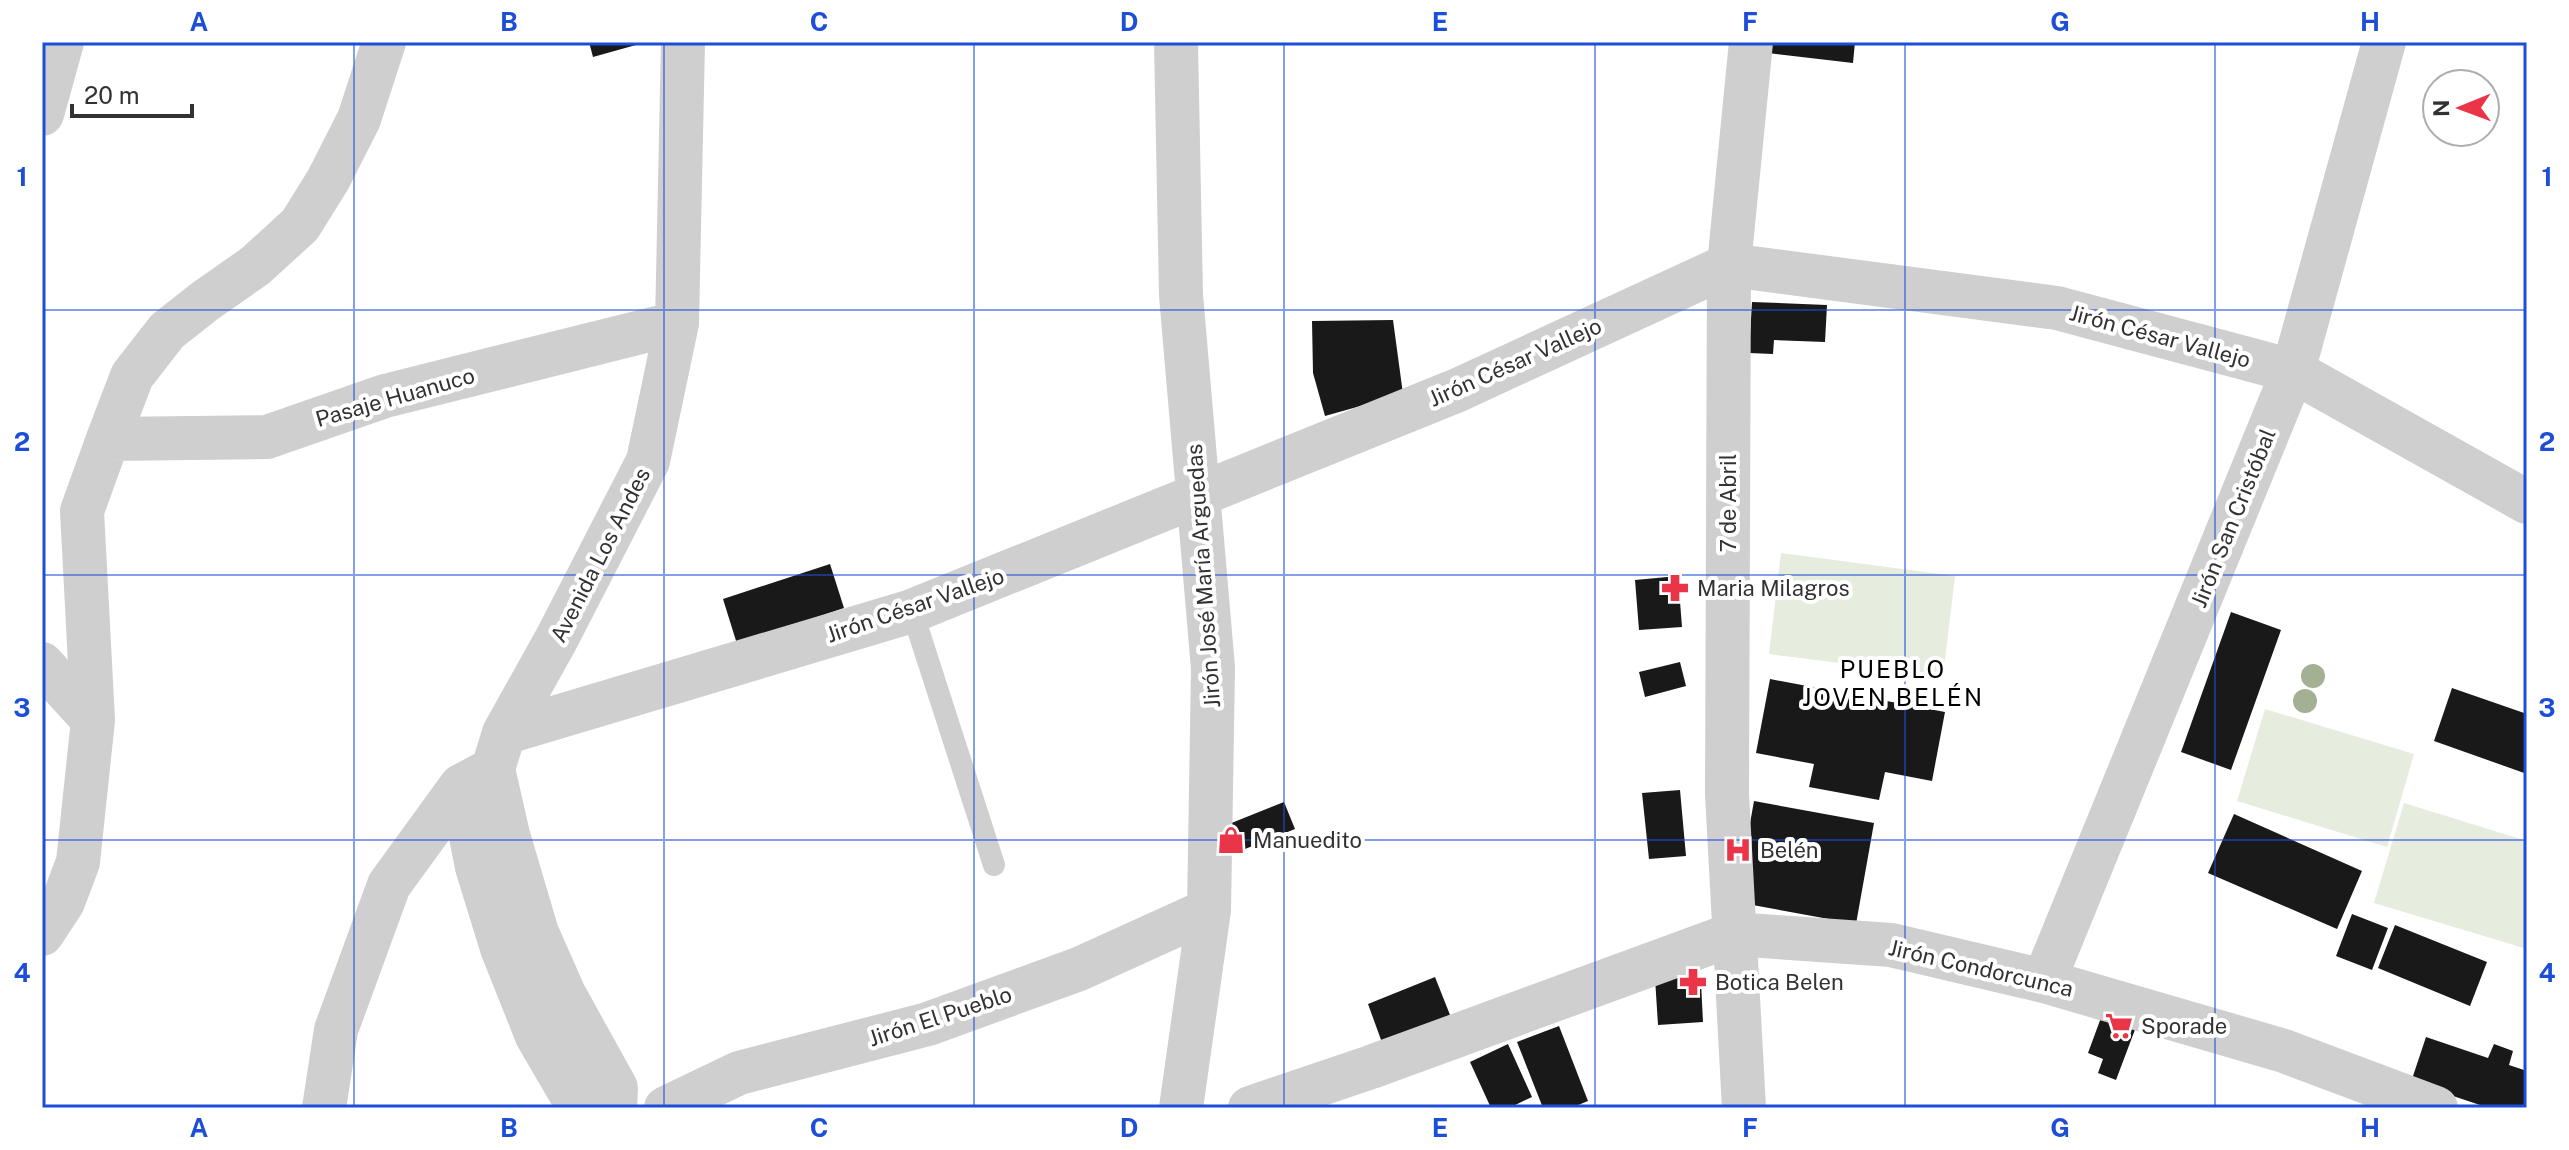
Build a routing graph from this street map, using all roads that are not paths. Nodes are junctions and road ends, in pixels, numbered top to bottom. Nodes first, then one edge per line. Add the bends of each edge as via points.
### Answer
1 (62, 42) edge
2 (384, 42) edge
3 (683, 42) edge
4 (1176, 42) edge
5 (1751, 42) edge
6 (2384, 42) edge
7 (42, 114) edge
8 (1729, 265) junction
9 (677, 323) junction
10 (2293, 371) junction
11 (108, 439) junction
12 (1200, 496) junction
13 (2527, 502) edge
14 (912, 611) junction
15 (42, 664) edge
16 (93, 720) junction
17 (486, 763) junction
18 (994, 865) dead end
19 (1209, 910) junction
20 (42, 934) edge
21 (1734, 934) junction
22 (2044, 981) junction
23 (324, 1108) edge
24 (579, 1108) edge
25 (615, 1108) edge
26 (666, 1108) edge
27 (1181, 1108) edge
28 (1250, 1108) edge
29 (1744, 1108) edge
30 (2436, 1108) edge

1 - 7 street
2 - 11 street via 359,119 300,225 255,266 167,331 132,376
3 - 9 street, Avenida Los Andes
4 - 12 street, Jirón José María Arguedas via 1181,295
5 - 8 street, 7 de Abril
6 - 10 street, Jirón San Cristóbal
8 - 10 street, Jirón César Vallejo via 2057,308
8 - 12 street, Jirón César Vallejo via 1458,390
8 - 21 street, 7 de Abril via 1727,794
9 - 11 street, Pasaje Huanuco via 385,396 267,437
9 - 17 street, Avenida Los Andes via 648,461
10 - 13 street, Jirón César Vallejo
10 - 22 street, Jirón San Cristóbal
11 - 16 street via 82,511
12 - 14 street, Jirón César Vallejo
12 - 19 street, Jirón José María Arguedas via 1213,668
14 - 17 street, Jirón César Vallejo
14 - 18 lane
15 - 16 street
16 - 20 street via 78,862 63,902
17 - 23 street, Avenida Los Andes via 389,885 336,1030
17 - 24 street via 477,867 537,1036
17 - 25 street via 537,933 616,1088
19 - 26 street, Jirón El Pueblo via 1079,969 928,1024 739,1073
19 - 27 street, Jirón José María Arguedas
21 - 22 street, Jirón Condorcunca via 1891,945
21 - 28 street, Jirón Condorcunca
21 - 29 street, 7 de Abril
22 - 30 street, Jirón Condorcunca via 2284,1051

